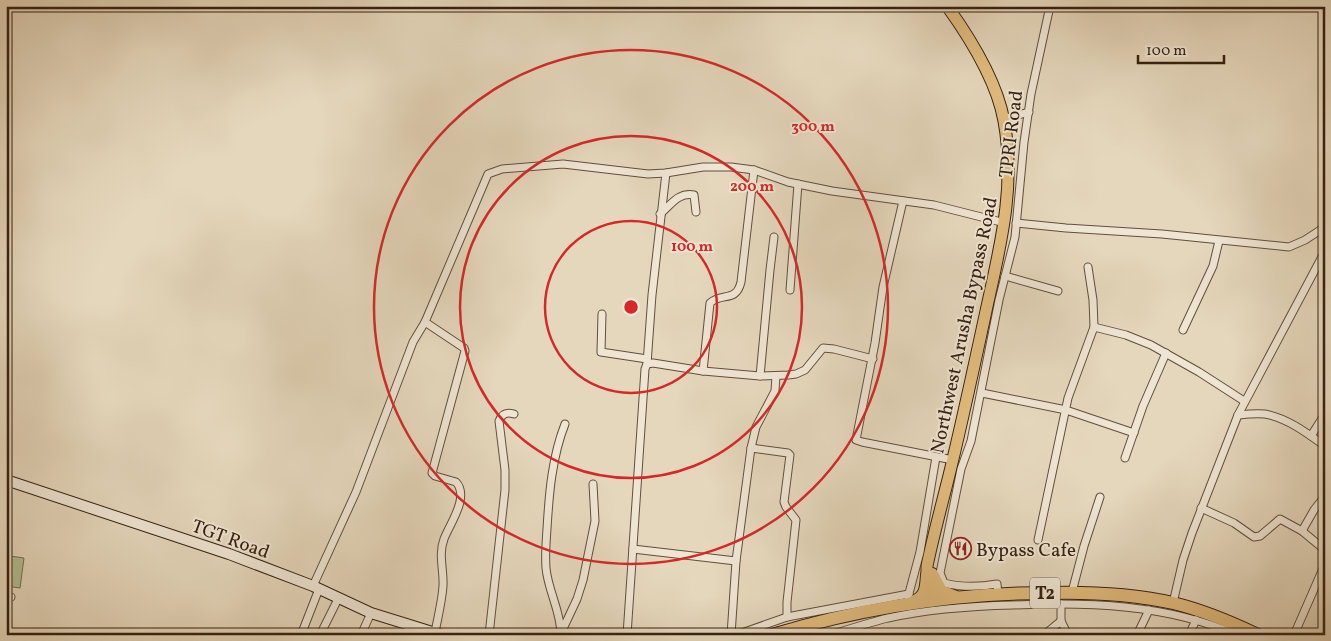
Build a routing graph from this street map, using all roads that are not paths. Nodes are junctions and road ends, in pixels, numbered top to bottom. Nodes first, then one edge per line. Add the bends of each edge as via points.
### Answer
1 (947, 6) edge
2 (1050, 6) edge
3 (1028, 112) junction
4 (1004, 119) junction
5 (754, 170) junction
6 (666, 174) junction
7 (798, 184) junction
8 (903, 201) junction
9 (696, 212) dead end
10 (660, 214) junction
11 (1011, 223) junction
12 (1325, 226) edge
13 (774, 237) dead end
14 (1219, 240) junction
15 (1325, 251) edge
16 (1088, 267) dead end
17 (1005, 276) junction
18 (790, 290) dead end
19 (1058, 291) dead end
20 (602, 314) dead end
21 (426, 322) junction
22 (1094, 327) junction
23 (1183, 330) dead end
24 (1166, 353) junction
25 (872, 359) junction
26 (648, 361) junction
27 (704, 371) junction
28 (760, 376) junction
29 (776, 376) junction
30 (982, 393) junction
31 (1244, 401) junction
32 (1066, 410) junction
33 (514, 414) dead end
34 (1325, 414) edge
35 (1238, 415) junction
36 (565, 424) dead end
37 (1134, 433) junction
38 (1311, 436) junction
39 (1325, 446) edge
40 (751, 448) junction
41 (936, 457) junction
42 (1125, 458) dead end
43 (953, 460) junction
44 (6, 480) edge
45 (593, 484) dead end
46 (1325, 496) edge
47 (1100, 498) dead end
48 (1201, 508) junction
49 (1302, 531) junction
50 (1038, 540) dead end
51 (633, 549) junction
52 (1325, 550) edge
53 (736, 561) junction
54 (1325, 564) edge
55 (929, 575) junction
56 (316, 588) junction
57 (1072, 592) junction
58 (998, 595) junction
59 (959, 597) junction
60 (338, 599) junction
61 (908, 601) junction
62 (935, 601) junction
63 (1174, 603) junction
64 (1061, 604) junction
65 (1150, 610) junction
66 (371, 612) junction
67 (787, 617) junction
68 (1196, 620) junction
69 (1061, 621) junction
70 (800, 630) edge
71 (438, 633) edge
72 (561, 634) edge
73 (301, 635) edge
74 (320, 635) edge
75 (361, 635) edge
76 (489, 635) edge
77 (627, 635) edge
78 (731, 635) edge
79 (736, 635) edge
80 (772, 635) edge
81 (830, 635) edge
82 (1044, 635) edge
83 (1068, 635) edge
84 (1137, 635) edge
85 (1188, 635) edge
86 (1237, 635) edge
87 (1258, 635) edge
88 (1294, 635) edge

1 - 4 main road, Northwest Arusha Bypass Road via 981,62 997,94
2 - 3 street, TPRI Road
3 - 4 street
3 - 11 street, TPRI Road
4 - 11 main road, Northwest Arusha Bypass Road via 1009,152
5 - 6 street via 716,166
5 - 7 street
5 - 27 street via 741,282 736,293 710,303
6 - 10 street
6 - 21 street via 564,164 502,169 488,174
7 - 8 street
7 - 18 street
8 - 11 street
8 - 25 street
9 - 10 street via 694,195 690,194 677,198
10 - 26 street
11 - 14 street
11 - 17 street, TPRI Road via 1015,236
11 - 43 main road, Northwest Arusha Bypass Road
12 - 14 street via 1305,240 1289,246
13 - 28 street
14 - 23 street via 1213,266
15 - 31 street
16 - 22 street
17 - 19 street
17 - 30 street, TPRI Road
20 - 26 street via 601,352
21 - 56 street via 413,342
21 - 71 street via 465,351 432,473 456,482 460,488 456,514 442,546 443,584
22 - 24 street via 1139,339
22 - 32 street
24 - 31 street
24 - 37 street
25 - 29 street via 823,348 801,373
25 - 41 street via 856,440
26 - 27 street
26 - 51 street
27 - 28 street
28 - 29 street
29 - 40 street via 775,391 756,426
30 - 32 street
30 - 58 street, TPRI Road via 961,469 940,573 944,583 953,585 997,584
31 - 35 street
32 - 37 street
32 - 50 street
33 - 76 street via 508,412 499,421 505,490
34 - 38 street
35 - 38 street via 1266,414
35 - 48 street
36 - 72 street via 554,460 546,550 546,569
37 - 42 street
38 - 39 street
40 - 53 street
40 - 67 street via 790,455 784,502 796,520
41 - 43 street
41 - 61 street via 916,574
43 - 55 main road, Northwest Arusha Bypass Road
44 - 56 street, TGT Road via 229,554
45 - 72 street via 595,522 583,580
46 - 49 street
47 - 57 street
48 - 49 street via 1234,523 1254,537 1260,536 1278,519
48 - 63 street via 1183,560
49 - 52 street
51 - 53 street
51 - 77 street
53 - 78 street
54 - 88 street
55 - 59 highway via 941,591
55 - 61 highway via 924,594 917,601
55 - 62 main road, Northwest Arusha Bypass Road
56 - 60 street, TGT Road
56 - 73 street
57 - 58 highway, T2
57 - 63 highway, T2
58 - 59 highway, T2
59 - 62 highway, T2
60 - 66 street, TGT Road
60 - 74 street
61 - 62 highway, T2
61 - 67 street
61 - 70 highway, T2 via 826,619
63 - 87 highway, T2 via 1235,623
64 - 65 street
64 - 69 street
64 - 81 street via 935,610 889,618
65 - 68 street
65 - 84 street
66 - 71 street, TGT Road
66 - 75 street
67 - 79 street
68 - 85 street
68 - 86 street
69 - 82 street
69 - 83 street
70 - 80 highway, T2

